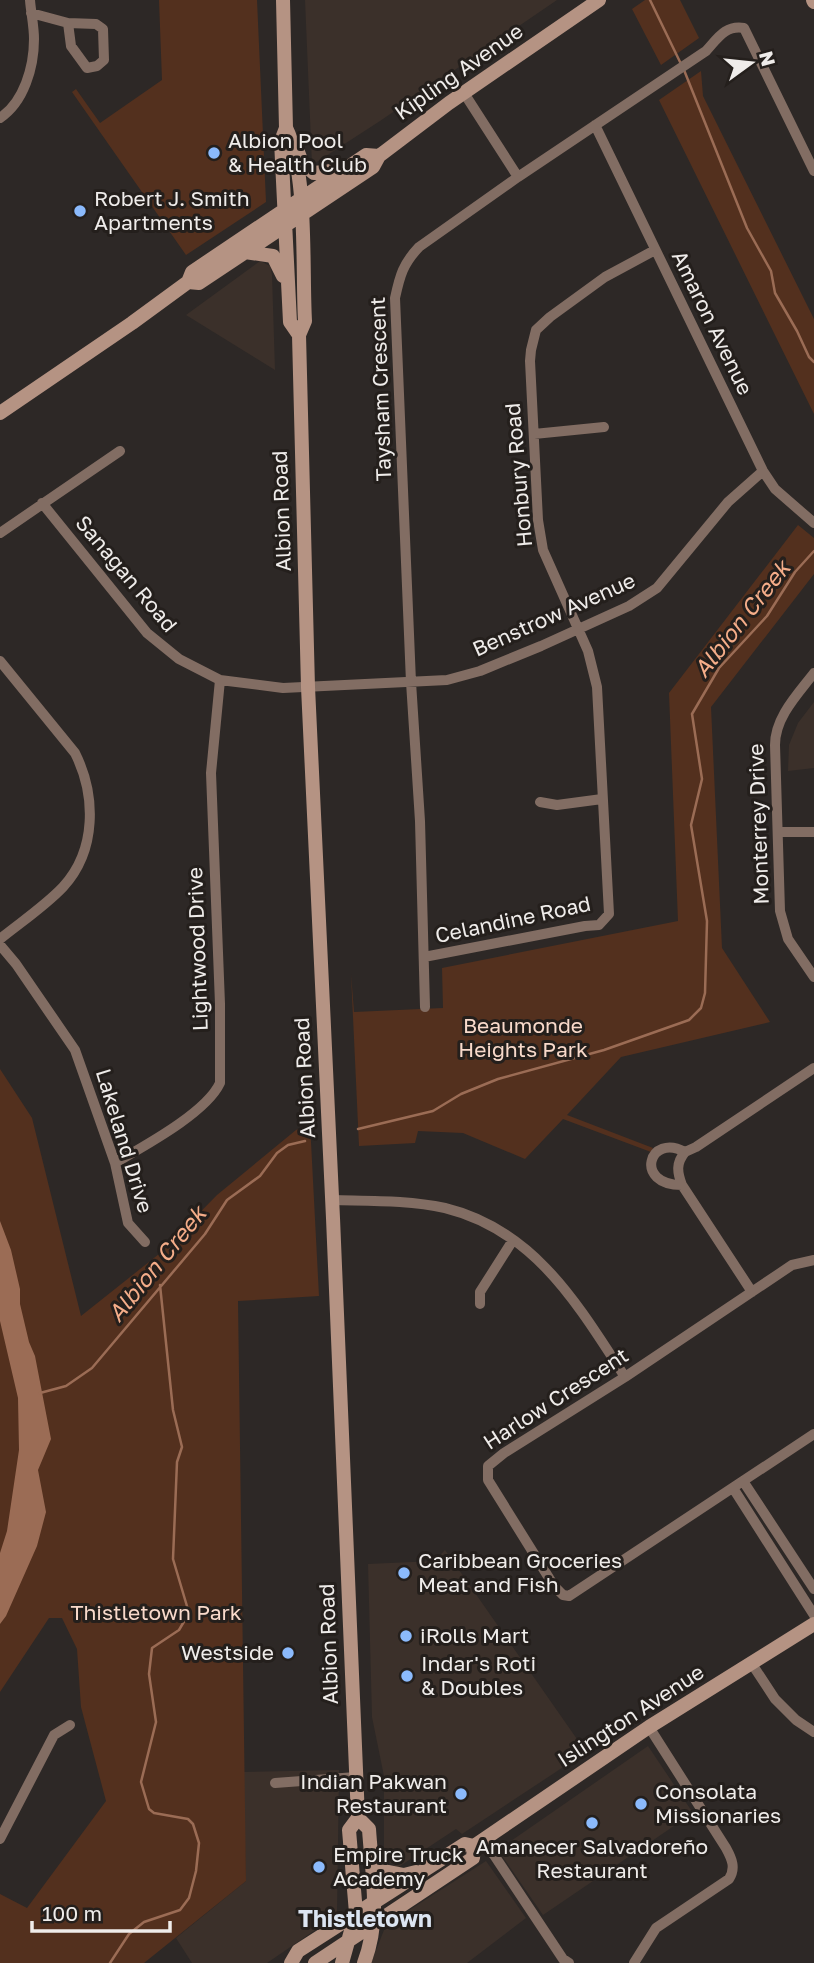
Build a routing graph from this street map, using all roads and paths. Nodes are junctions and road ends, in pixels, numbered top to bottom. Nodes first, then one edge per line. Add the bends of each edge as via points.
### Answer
1 (30, 0) edge
2 (283, 0) edge
3 (599, 0) edge
4 (31, 13) junction
5 (68, 23) junction
6 (464, 93) junction
7 (0, 118) edge
8 (595, 125) junction
9 (286, 128) junction
10 (294, 144) junction
11 (379, 156) junction
12 (344, 169) junction
13 (814, 171) edge
14 (518, 177) junction
15 (300, 198) junction
16 (284, 209) junction
17 (301, 215) junction
18 (284, 226) junction
19 (655, 250) junction
20 (245, 252) junction
21 (188, 282) junction
22 (287, 283) junction
23 (299, 335) junction
24 (0, 413) edge
25 (604, 426) dead end
26 (534, 434) junction
27 (120, 451) dead end
28 (763, 471) junction
29 (42, 503) junction
30 (814, 523) edge
31 (0, 533) edge
32 (577, 629) junction
33 (0, 661) edge
34 (814, 673) edge
35 (220, 680) junction
36 (411, 682) junction
37 (308, 687) junction
38 (602, 799) junction
39 (540, 802) dead end
40 (778, 832) junction
41 (814, 832) edge
42 (607, 917) joint
43 (0, 939) edge
44 (0, 944) edge
45 (424, 957) junction
46 (814, 976) edge
47 (425, 1007) dead end
48 (814, 1068) edge
49 (685, 1152) junction
50 (115, 1164) junction
51 (682, 1185) junction
52 (333, 1200) junction
53 (513, 1240) junction
54 (145, 1242) dead end
55 (814, 1260) edge
56 (752, 1292) junction
57 (480, 1304) dead end
58 (625, 1377) junction
59 (814, 1434) edge
60 (743, 1481) junction
61 (733, 1488) junction
62 (814, 1589) edge
63 (814, 1615) edge
64 (814, 1625) edge
65 (752, 1664) junction
66 (70, 1725) dead end
67 (649, 1727) junction
68 (814, 1732) edge
69 (356, 1777) junction
70 (275, 1783) dead end
71 (358, 1818) junction
72 (0, 1839) edge
73 (477, 1843) junction
74 (370, 1853) junction
75 (420, 1870) junction
76 (375, 1900) junction
77 (356, 1913) junction
78 (375, 1923) junction
79 (348, 1941) junction
80 (564, 1962) edge
81 (291, 1963) edge
82 (314, 1963) edge
83 (342, 1963) edge
84 (364, 1963) edge
85 (634, 1963) edge

1 - 4 street
2 - 9 main road, Albion Road
3 - 6 main road, Kipling Avenue
4 - 5 street
4 - 7 street via 31,67 25,87
5 - 5 street via 72,46 87,68 97,66 104,60 103,29 96,24
6 - 11 main road, Kipling Avenue
6 - 14 street
8 - 13 street, Taysham Crescent via 698,55 725,30 744,28
8 - 14 street, Taysham Crescent
8 - 19 street, Amaron Avenue
9 - 10 main road, Albion Road
9 - 16 main road, Albion Road via 281,141
10 - 12 main road via 302,163 314,173
10 - 15 main road, Albion Road
11 - 12 main road, Kipling Avenue via 366,155
11 - 17 main road, Kipling Avenue via 373,167
12 - 15 main road, Kipling Avenue
14 - 36 street, Taysham Crescent via 419,247 405,262 399,278 396,298
15 - 16 main road, Kipling Avenue
15 - 17 main road, Albion Road
16 - 18 main road, Albion Road
16 - 21 main road, Kipling Avenue via 192,272
17 - 18 main road, Kipling Avenue
17 - 23 main road, Albion Road via 305,321
18 - 20 main road, Kipling Avenue
18 - 22 main road, Albion Road
19 - 26 street, Honbury Road via 605,277 536,330 530,361
19 - 28 street, Amaron Avenue
20 - 21 main road, Kipling Avenue via 199,284
20 - 22 main road via 273,256
21 - 24 main road, Kipling Avenue
22 - 23 main road, Albion Road via 290,322
23 - 37 main road, Albion Road
25 - 26 street
26 - 32 street, Honbury Road via 543,550
27 - 29 street
28 - 30 street, Amaron Avenue via 775,489
28 - 32 street, Benstrow Avenue via 728,502 657,588
29 - 31 street
29 - 35 street, Sanagan Road via 147,633 179,659
32 - 36 street, Benstrow Avenue via 481,671 447,680
32 - 38 street, Honbury Road via 597,687
33 - 43 street via 75,753 90,802 89,832 78,868 62,889
34 - 40 street, Monterrey Drive via 789,706 775,735
35 - 37 street, Sanagan Road
35 - 50 street, Lightwood Drive via 211,773 220,1083 199,1108
36 - 37 street, Benstrow Avenue
36 - 45 street, Taysham Crescent
37 - 52 main road, Albion Road
38 - 39 street via 557,805
38 - 42 street, Honbury Road
40 - 41 street
40 - 46 street, Monterrey Drive via 780,911 788,939
42 - 45 street, Celandine Road via 599,925
44 - 50 street, Lakeland Drive via 75,1050
45 - 47 street, Taysham Crescent
48 - 49 street
49 - 51 street via 677,1173
49 - 51 street via 664,1147 652,1162 660,1181
50 - 54 street, Lakeland Drive via 128,1223
51 - 56 street
52 - 53 street via 444,1208
52 - 69 main road, Albion Road
53 - 57 street via 480,1292
53 - 58 street via 564,1286
55 - 56 street, Harlow Crescent via 792,1265
56 - 58 street, Harlow Crescent
58 - 61 street, Harlow Crescent via 488,1466 491,1488 558,1590 569,1596
59 - 60 street, Harlow Crescent
60 - 61 street, Harlow Crescent
60 - 62 street
61 - 63 street
64 - 65 main road, Islington Avenue
65 - 67 main road, Islington Avenue
65 - 68 street via 775,1699
66 - 72 street via 54,1735
67 - 73 main road, Islington Avenue
67 - 85 street via 726,1848 733,1871 729,1879 656,1928
69 - 70 street
69 - 71 main road, Albion Road
71 - 74 main road, Albion Road via 369,1829
71 - 77 main road, Albion Road via 349,1830
73 - 75 main road, Islington Avenue via 465,1844
73 - 78 main road, Islington Avenue via 472,1857
73 - 80 street via 494,1855
74 - 75 main road via 384,1871 404,1875
74 - 76 main road, Albion Road
75 - 76 main road, Islington Avenue
76 - 77 main road, Islington Avenue
76 - 78 main road, Albion Road
77 - 79 main road, Albion Road
77 - 81 main road, Islington Avenue via 298,1951
78 - 79 main road, Islington Avenue
78 - 84 main road, Albion Road
79 - 82 main road, Islington Avenue
79 - 83 main road, Albion Road

